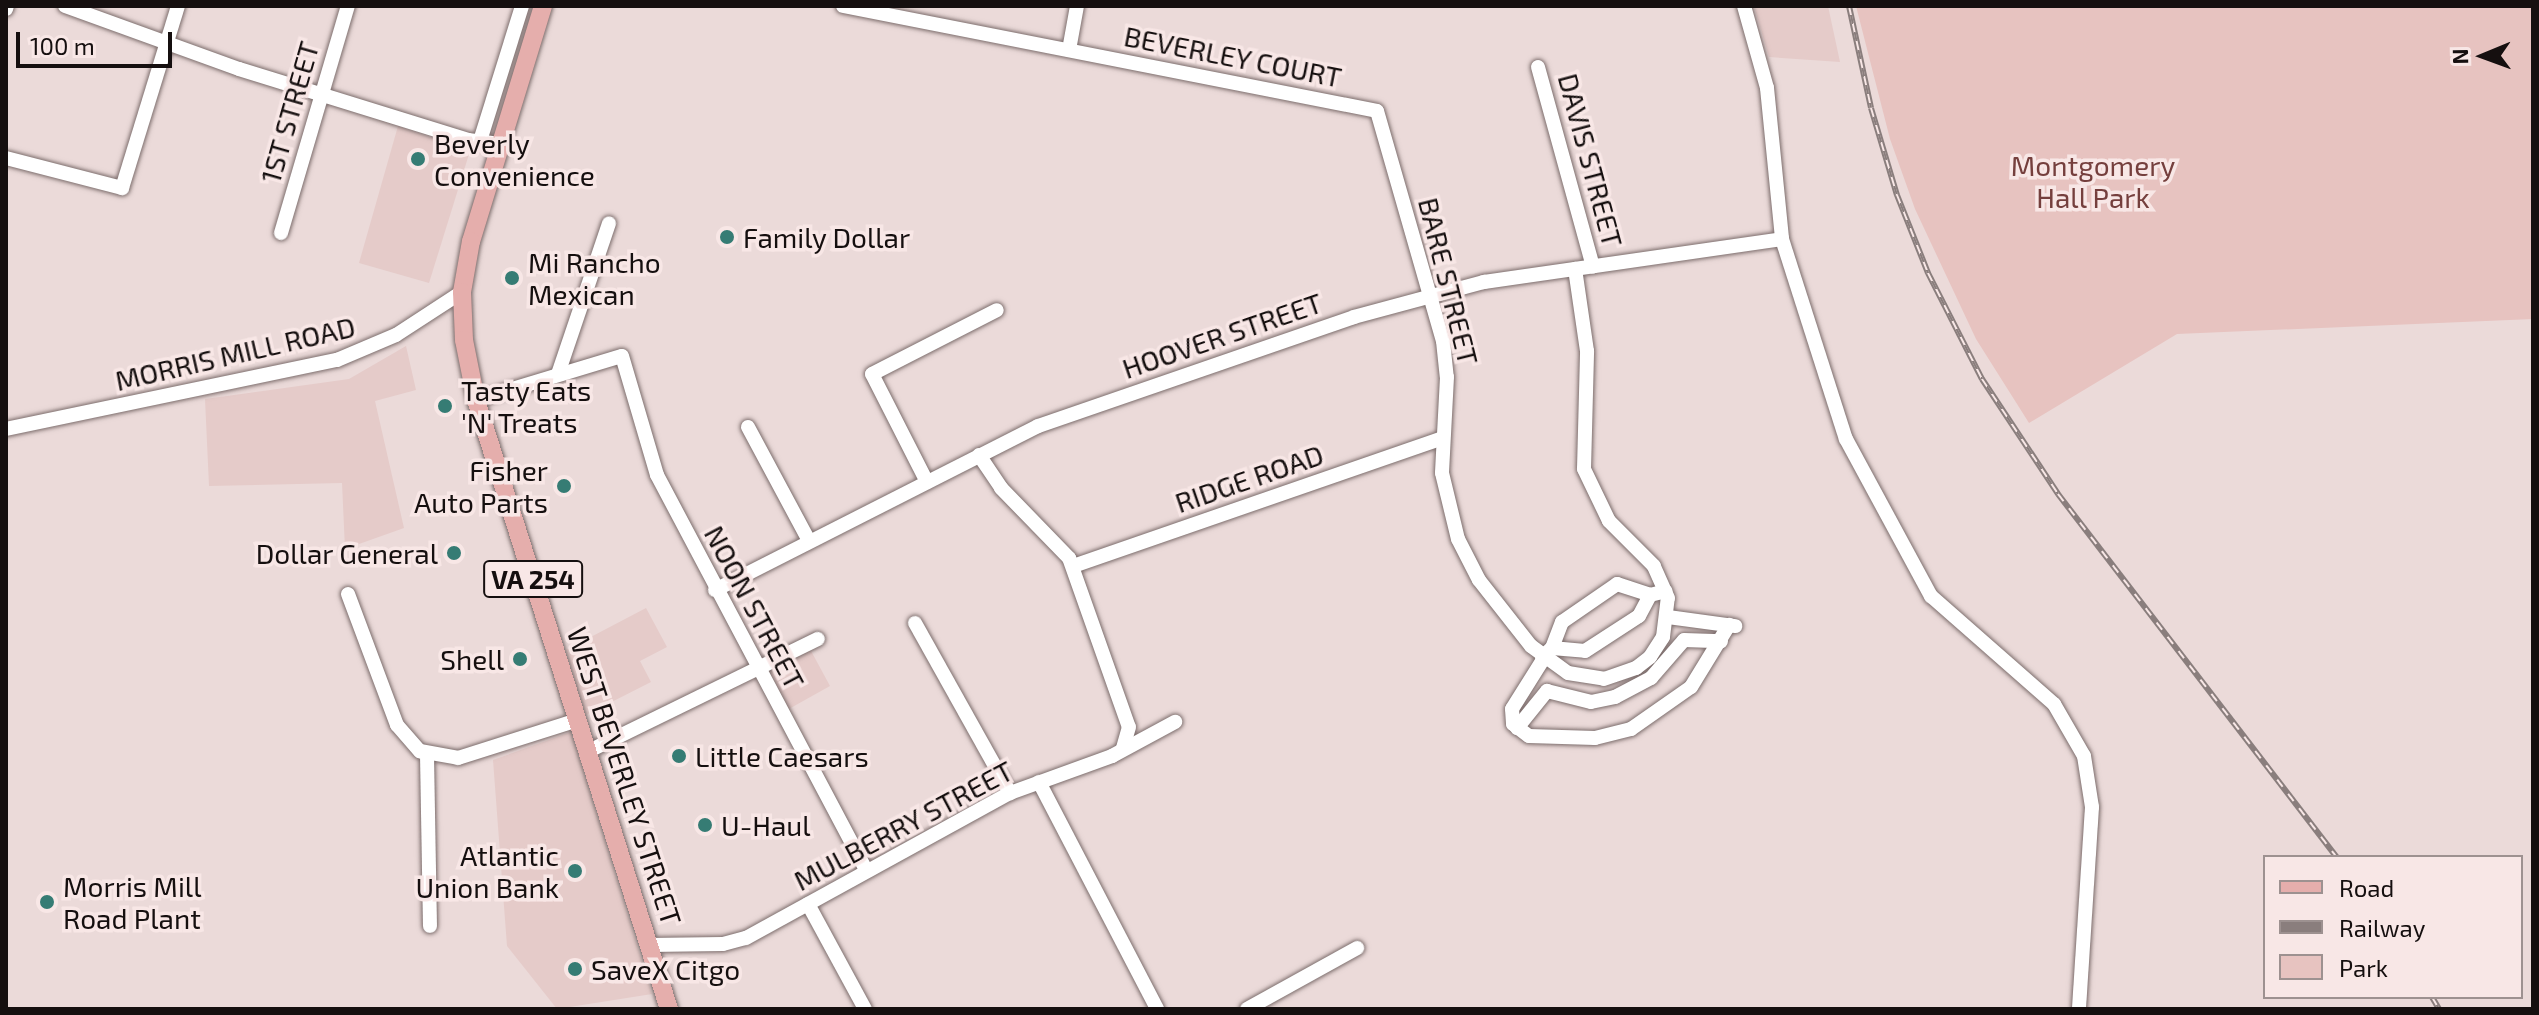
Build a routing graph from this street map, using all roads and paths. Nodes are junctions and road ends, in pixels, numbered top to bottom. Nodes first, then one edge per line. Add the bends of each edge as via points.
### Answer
1 (65, 6) edge
2 (178, 6) edge
3 (348, 6) edge
4 (522, 6) edge
5 (543, 6) edge
6 (843, 6) edge
7 (1077, 6) edge
8 (1744, 6) edge
9 (166, 46) junction
10 (1069, 50) junction
11 (1538, 67) dead end
12 (320, 94) junction
13 (1377, 111) joint
14 (480, 141) junction
15 (500, 144) junction
16 (6, 158) edge
17 (609, 223) dead end
18 (281, 233) dead end
19 (1782, 239) junction
20 (1593, 267) junction
21 (1575, 269) junction
22 (462, 292) junction
23 (1429, 293) junction
24 (997, 310) dead end
25 (558, 374) junction
26 (476, 400) junction
27 (748, 427) dead end
28 (6, 429) edge
29 (1442, 438) junction
30 (979, 455) junction
31 (927, 482) junction
32 (809, 541) junction
33 (1073, 566) junction
34 (715, 590) junction
35 (1666, 591) junction
36 (348, 594) dead end
37 (1650, 595) junction
38 (1668, 617) junction
39 (915, 623) dead end
40 (818, 639) dead end
41 (1721, 641) junction
42 (1546, 654) junction
43 (757, 669) junction
44 (578, 720) junction
45 (1175, 722) dead end
46 (1517, 728) junction
47 (1123, 748) junction
48 (587, 752) junction
49 (427, 755) junction
50 (1039, 782) junction
51 (1010, 793) junction
52 (867, 871) junction
53 (808, 904) junction
54 (430, 926) dead end
55 (649, 945) junction
56 (1357, 948) dead end
57 (669, 1009) edge
58 (865, 1009) edge
59 (1157, 1009) edge
60 (1247, 1009) edge
61 (2079, 1009) edge

1 - 9 street
2 - 9 street
3 - 12 street, 1ST STREET
4 - 14 street
5 - 15 main road, WEST BEVERLEY STREET / VA 254
6 - 10 street, BEVERLEY COURT
7 - 10 street
8 - 19 street via 1767,88
9 - 12 street
9 - 16 street via 122,188
10 - 13 street, BEVERLEY COURT
11 - 20 street, DAVIS STREET
12 - 14 street
12 - 18 street, 1ST STREET
13 - 23 street, BARE STREET
14 - 15 street
15 - 22 main road, WEST BEVERLEY STREET / VA 254
17 - 25 street
19 - 20 street, HOOVER STREET
19 - 61 street via 1842,430 1908,559 1945,612 2054,704 2084,756 2091,831
20 - 21 street, HOOVER STREET
21 - 23 street, HOOVER STREET
21 - 35 street, DAVIS STREET via 1587,351 1584,469 1609,521 1654,566
22 - 26 main road, WEST BEVERLEY STREET / VA 254 via 464,340
22 - 28 street, MORRIS MILL ROAD via 396,335 337,360
23 - 29 street, BARE STREET via 1446,356
23 - 30 street, HOOVER STREET via 1049,421
24 - 31 street via 872,374
25 - 26 street
25 - 34 street, NOON STREET via 622,356 657,475
26 - 44 main road, WEST BEVERLEY STREET / VA 254
27 - 32 street
29 - 33 street, RIDGE ROAD
29 - 42 street, BARE STREET via 1445,491 1458,539 1502,613
30 - 31 street, HOOVER STREET
30 - 33 street via 1001,488 1055,538
31 - 32 street, HOOVER STREET
32 - 34 street, HOOVER STREET
33 - 47 street via 1129,727
34 - 43 street, NOON STREET
35 - 37 street
35 - 38 street, DAVIS STREET
36 - 49 street via 399,731
37 - 42 street via 1639,616 1585,651
37 - 42 street via 1617,584 1562,622
38 - 41 street via 1732,625
38 - 42 street, BARE STREET via 1650,657 1615,677 1581,677
39 - 51 street
40 - 43 street
41 - 46 street via 1691,687 1631,729 1566,739 1529,736
41 - 46 street via 1684,640 1651,678 1615,697 1591,702 1547,691
42 - 46 street via 1512,709
43 - 48 street
43 - 52 street, NOON STREET
44 - 48 main road, WEST BEVERLEY STREET / VA 254
44 - 49 street via 458,758
45 - 47 street, MULBERRY STREET
47 - 50 street, MULBERRY STREET
48 - 55 main road, WEST BEVERLEY STREET / VA 254
49 - 54 street
50 - 51 street, MULBERRY STREET
50 - 59 street
51 - 52 street, MULBERRY STREET
52 - 53 street, MULBERRY STREET
53 - 55 street, MULBERRY STREET via 736,942
53 - 58 street
55 - 57 main road, WEST BEVERLEY STREET / VA 254
56 - 60 street

